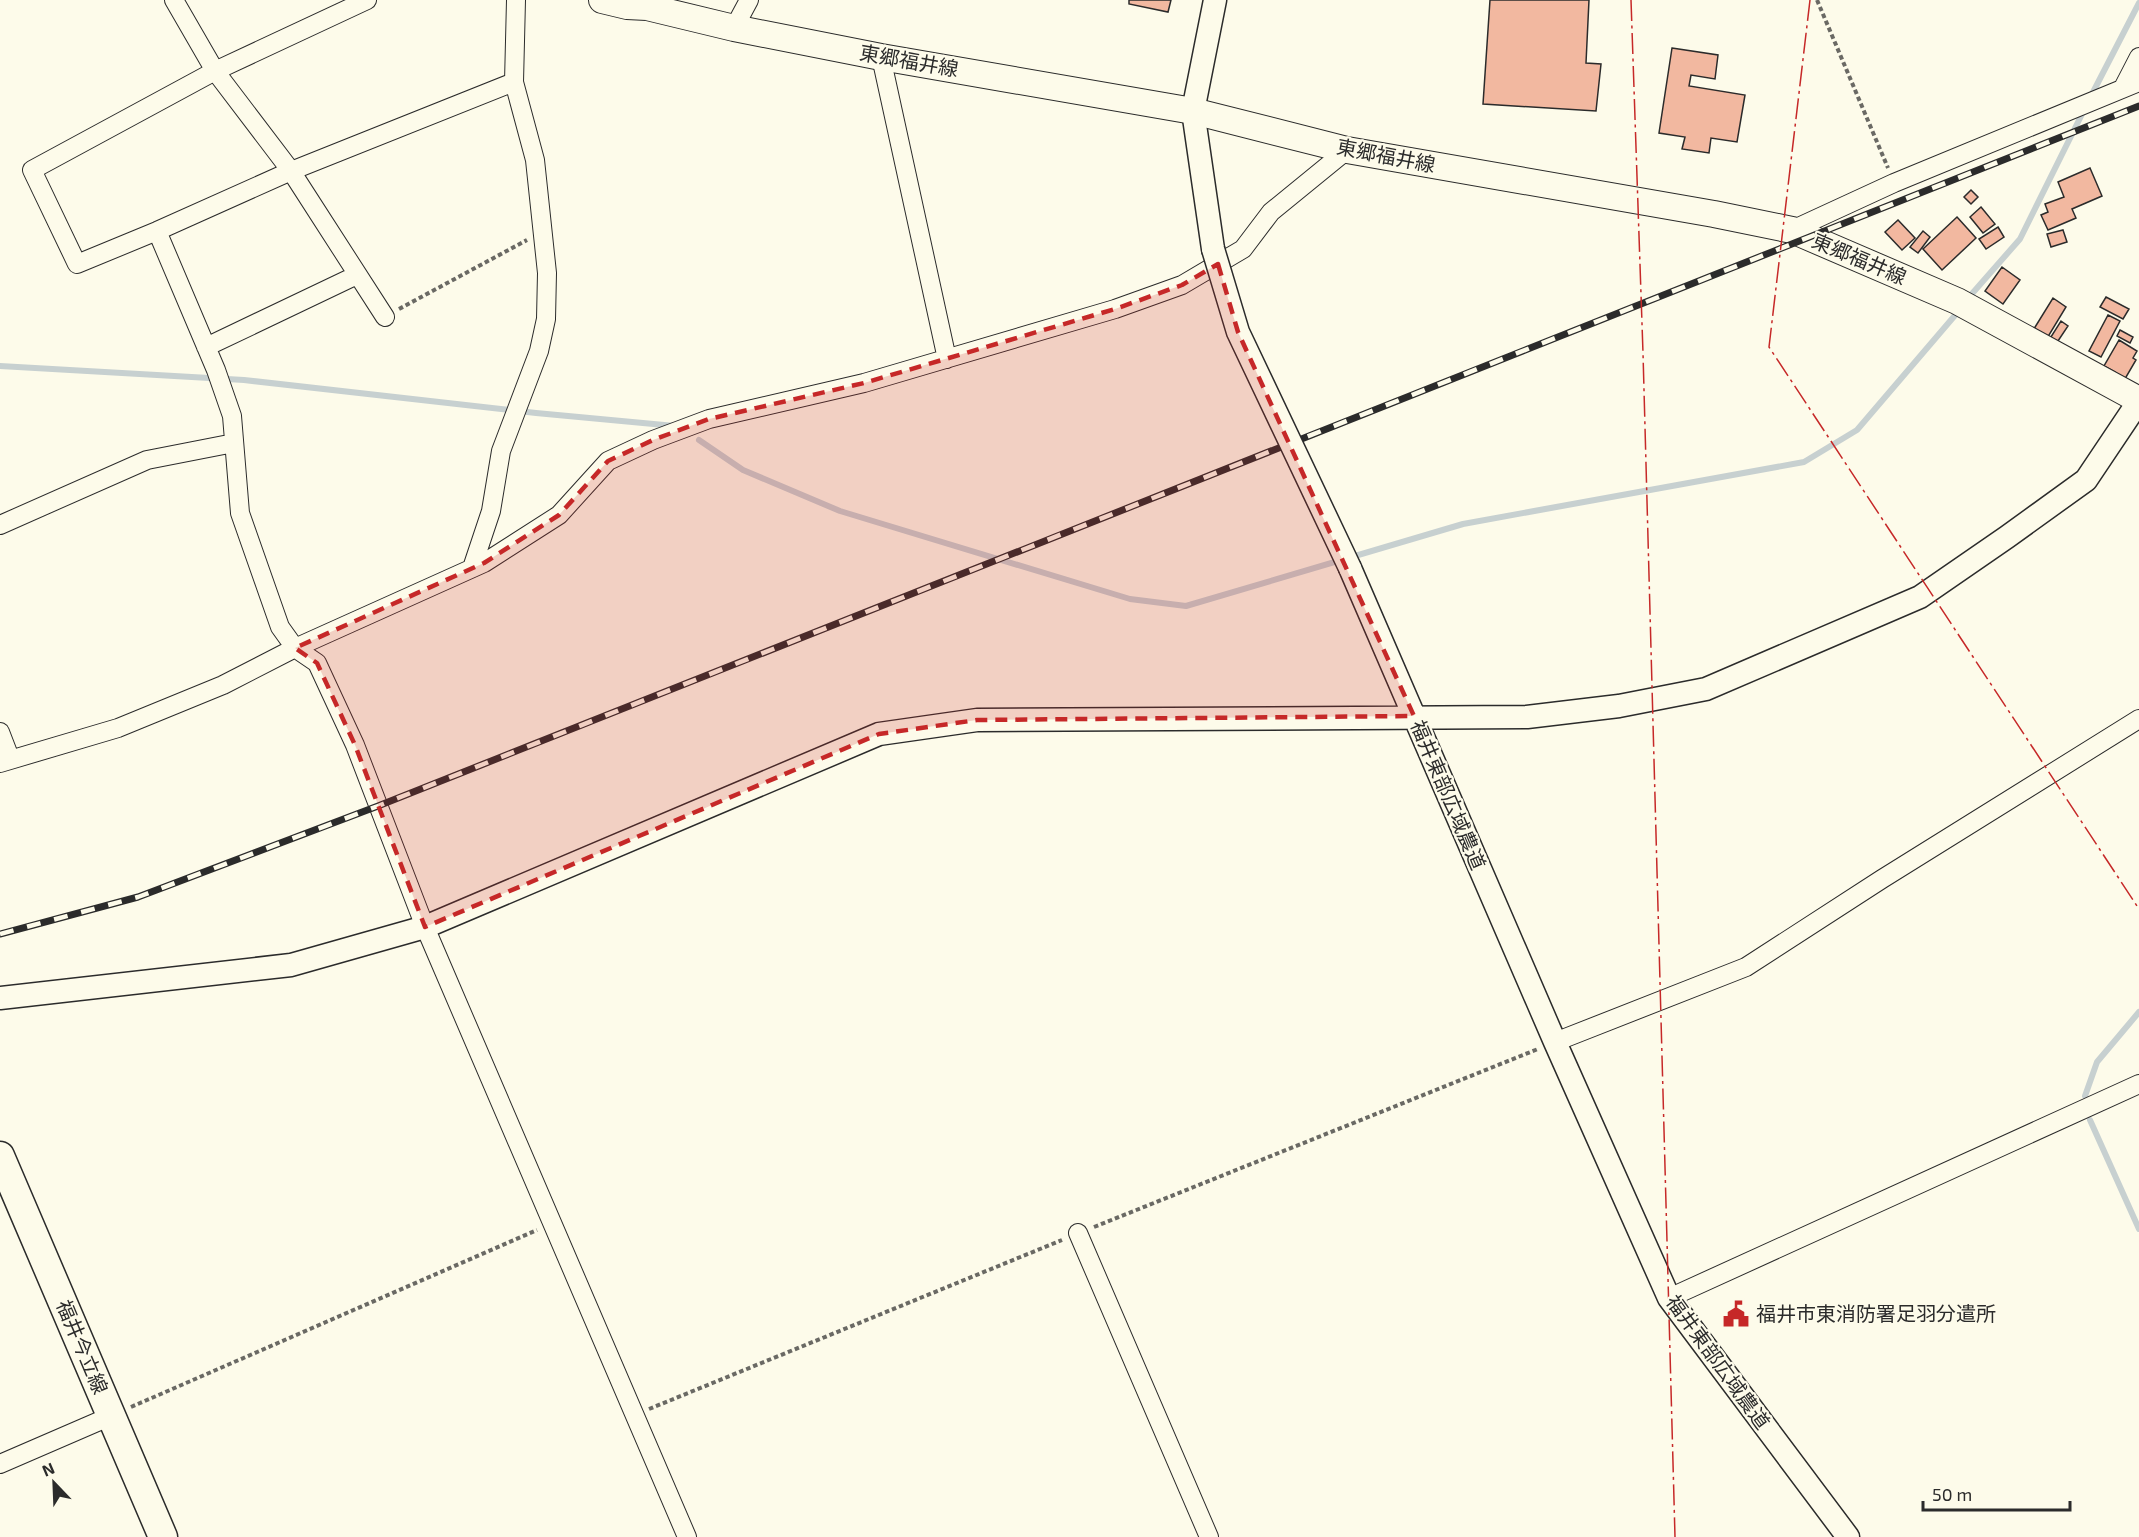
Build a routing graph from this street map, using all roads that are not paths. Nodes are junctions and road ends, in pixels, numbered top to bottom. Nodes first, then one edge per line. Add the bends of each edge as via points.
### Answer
1 (174, 0) edge
2 (367, 0) edge
3 (516, 0) edge
4 (602, 0) edge
5 (749, 0) edge
6 (1215, 0) edge
7 (734, 28) junction
8 (881, 57) junction
9 (2139, 57) edge
10 (215, 71) junction
11 (514, 82) junction
12 (2131, 85) edge
13 (1193, 111) junction
14 (1347, 150) junction
15 (291, 171) junction
16 (1792, 230) junction
17 (157, 231) junction
18 (357, 275) junction
19 (385, 317) road end
20 (206, 347) junction
21 (947, 358) junction
22 (2139, 400) edge
23 (234, 443) junction
24 (0, 525) edge
25 (472, 568) junction
26 (295, 648) junction
27 (1414, 716) junction
28 (2139, 718) edge
29 (0, 732) edge
30 (5, 760) edge
31 (424, 927) junction
32 (0, 998) edge
33 (1555, 1042) junction
34 (2139, 1084) edge
35 (0, 1156) edge
36 (1078, 1233) dead end
37 (1669, 1298) junction
38 (111, 1416) junction
39 (0, 1464) edge
40 (164, 1537) edge
41 (687, 1537) edge
42 (1209, 1537) edge
43 (1848, 1537) edge

1 - 10 street
2 - 10 street
3 - 11 street
4 - 7 main road, 東郷福井線
5 - 7 street
6 - 13 street, 福井東部広域農道
7 - 8 main road, 東郷福井線
8 - 13 main road, 東郷福井線
8 - 21 street
9 - 12 street
10 - 15 street
10 - 17 street via 32,170 76,264
11 - 15 street
11 - 25 street via 535,160 547,273 546,319 539,351 501,451 491,511
12 - 16 street via 1894,183
13 - 14 main road, 東郷福井線
13 - 27 street, 福井東部広域農道, bridge via 1213,249 1238,332 1350,568
14 - 16 main road, 東郷福井線
14 - 21 street via 1271,212 1243,249 1182,285 1115,309
15 - 17 street
15 - 18 street
16 - 22 main road, 東郷福井線 via 1957,301
17 - 20 street
18 - 19 street
18 - 20 street
20 - 23 street via 232,416
21 - 25 street via 864,383 709,419 653,440 608,461 559,515
22 - 27 street via 2086,480 1920,597 1706,689 1619,706 1527,717
23 - 24 street via 147,460
23 - 26 street via 240,513 280,627
25 - 26 street
26 - 30 street via 223,685 118,728
26 - 31 street via 317,663 355,745
27 - 31 street via 978,720 879,734
27 - 33 street, 福井東部広域農道
28 - 33 street via 1746,967
29 - 30 street
31 - 32 street via 291,965
31 - 41 street
33 - 37 street, 福井東部広域農道
34 - 37 street
35 - 38 main road, 福井今立線
36 - 42 street
37 - 43 street, 福井東部広域農道
38 - 39 street
38 - 40 main road, 福井今立線

